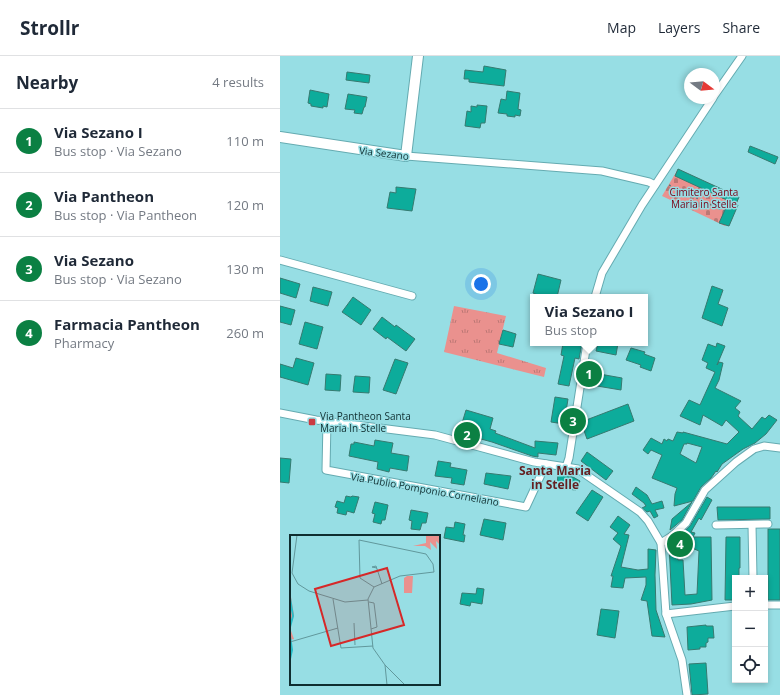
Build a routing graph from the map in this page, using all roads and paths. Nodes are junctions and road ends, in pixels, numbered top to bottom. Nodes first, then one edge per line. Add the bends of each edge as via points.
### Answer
1 (418, 56) edge
2 (742, 56) edge
3 (720, 87) edge
4 (708, 104) edge
5 (280, 137) edge
6 (406, 156) junction
7 (655, 185) junction
8 (669, 185) dead end
9 (724, 211) dead end
10 (280, 260) edge
11 (596, 294) edge
12 (412, 296) dead end
13 (587, 346) edge
14 (280, 413) edge
15 (327, 422) junction
16 (780, 448) edge
17 (546, 464) junction
18 (566, 467) junction
19 (768, 524) dead end
20 (752, 525) junction
21 (716, 526) dead end
22 (661, 543) junction
23 (753, 575) edge
24 (768, 605) edge
25 (780, 605) edge
26 (732, 606) edge
27 (666, 614) junction
28 (687, 695) edge

1 - 6 street
2 - 3 street
4 - 7 street
5 - 6 street, Via Sezano
6 - 7 street, Via Sezano via 602,171
7 - 11 street via 602,272
8 - 9 path
10 - 12 street
13 - 18 street
14 - 15 street
15 - 17 street via 435,435
15 - 17 street, Via Publio Pomponio Corneliano via 326,470 526,507
16 - 22 street via 764,446 754,449 736,462 705,490 686,523
17 - 18 street
18 - 22 street via 578,469 640,512
19 - 20 street
20 - 21 street
20 - 23 street
22 - 27 street
24 - 25 street
26 - 27 street
27 - 28 street via 682,660

